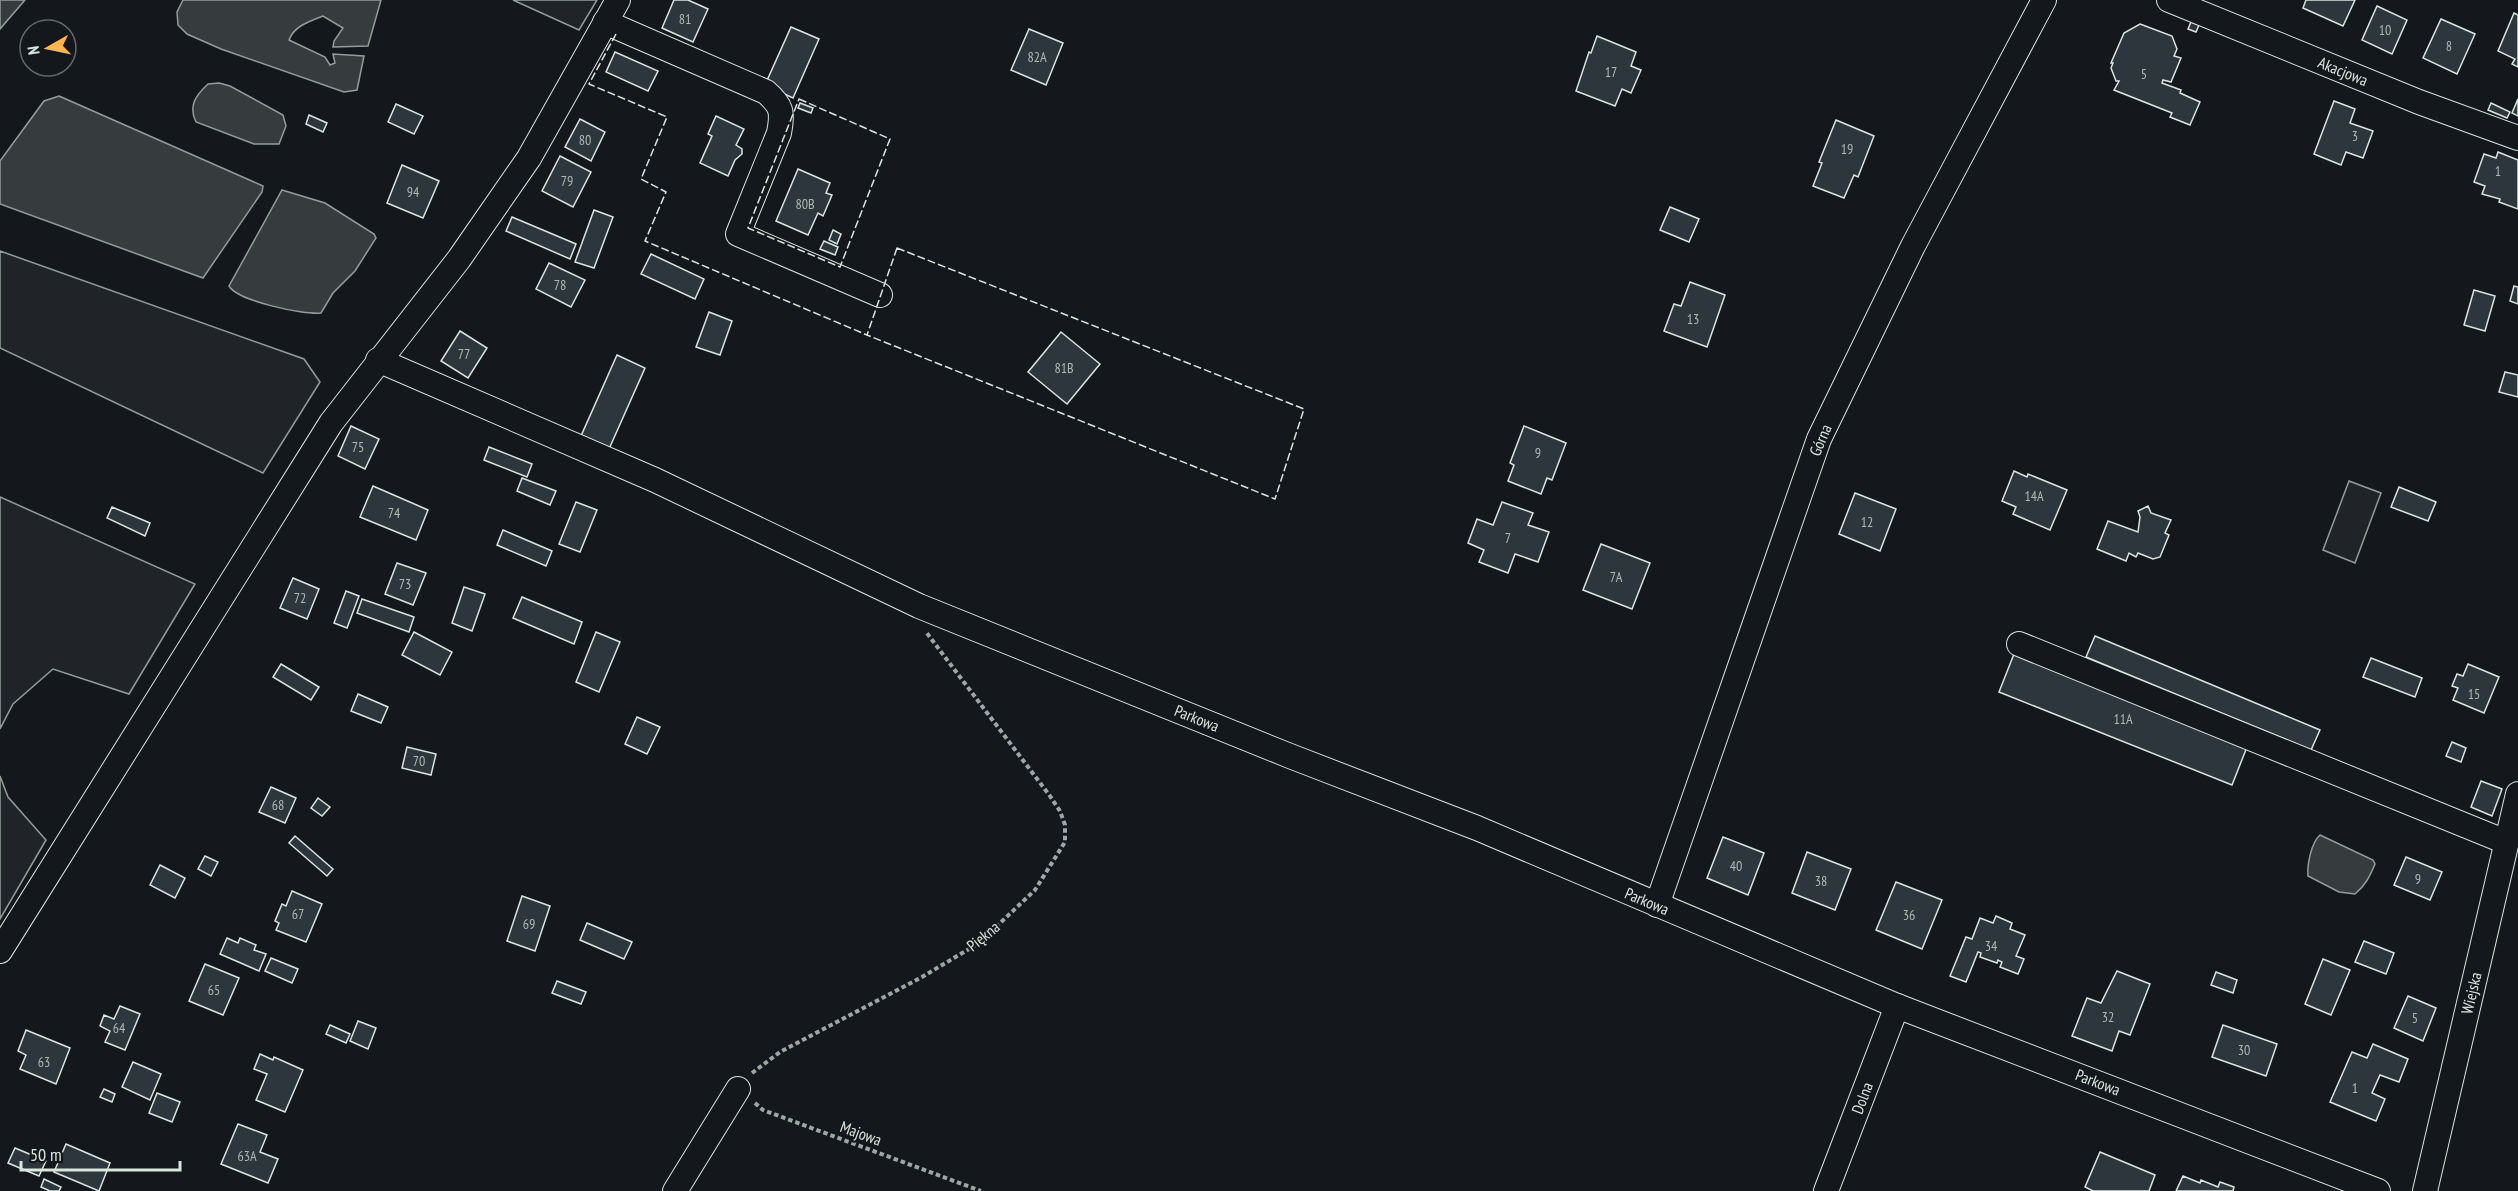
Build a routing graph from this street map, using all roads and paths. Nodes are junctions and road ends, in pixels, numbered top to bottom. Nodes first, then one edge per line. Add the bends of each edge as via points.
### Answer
1 (618, 0) edge
2 (2044, 0) edge
3 (2169, 0) edge
4 (605, 22) junction
5 (2518, 138) edge
6 (880, 295) dead end
7 (378, 360) junction
8 (918, 606) junction
9 (2019, 644) dead end
10 (2518, 794) edge
11 (2506, 842) junction
12 (1657, 905) junction
13 (0, 951) edge
14 (1897, 1006) junction
15 (738, 1089) junction
16 (675, 1191) edge
17 (981, 1191) edge
18 (1826, 1191) edge
19 (2378, 1191) edge
20 (2425, 1191) edge

1 - 4 street
2 - 12 street, Górna via 1913,246 1819,439
3 - 5 street, Akacjowa
4 - 6 street via 766,92 777,102 782,117 779,133 738,234
4 - 7 street via 529,158 459,260
7 - 8 street, Parkowa via 655,480
7 - 13 street via 319,442
8 - 12 street, Parkowa via 1477,828
8 - 15 path, Piękna via 927,635 1060,811 1065,842 1035,890 979,943 780,1052
9 - 11 street
10 - 11 street, Wiejska
11 - 20 street, Wiejska
12 - 14 street, Parkowa
14 - 18 street, Dolna
14 - 19 street, Parkowa
15 - 16 street
15 - 17 path, Majowa via 764,1110

